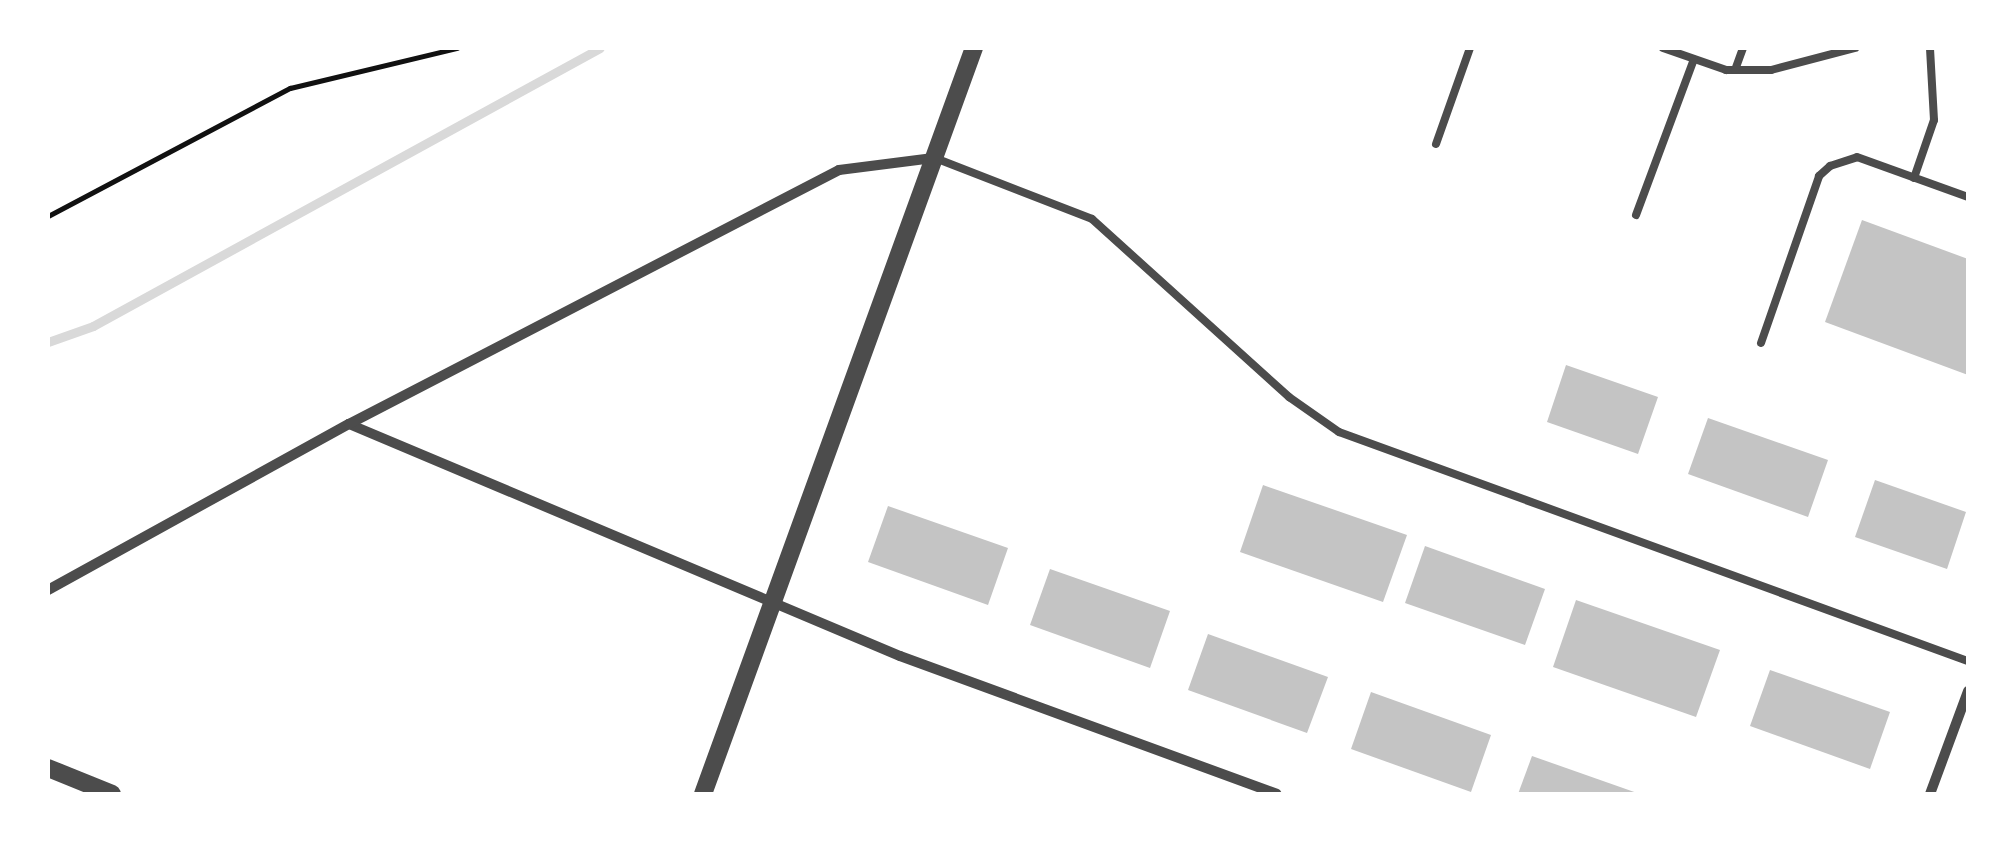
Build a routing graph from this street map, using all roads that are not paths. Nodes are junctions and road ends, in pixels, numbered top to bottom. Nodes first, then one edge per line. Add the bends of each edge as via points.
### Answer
1 (974, 48) edge
2 (1470, 48) edge
3 (1666, 48) edge
4 (1743, 48) edge
5 (1854, 48) edge
6 (1930, 48) edge
7 (1694, 59) junction
8 (1735, 70) junction
9 (1436, 144) dead end
10 (933, 158) junction
11 (1914, 178) junction
12 (1968, 196) edge
13 (1636, 215) dead end
14 (1760, 343) dead end
15 (349, 424) junction
16 (48, 590) edge
17 (769, 602) junction
18 (1968, 661) edge
19 (1968, 690) edge
20 (48, 768) edge
21 (112, 794) edge
22 (703, 794) edge
23 (1277, 794) edge
24 (1930, 794) edge

1 - 10 street
2 - 9 lane
3 - 7 lane
4 - 8 lane
5 - 8 lane via 1771,70
6 - 11 lane via 1934,120
7 - 8 lane
7 - 13 lane
10 - 15 street via 839,170
10 - 17 street
10 - 18 lane via 1092,220 1298,406 1339,432
11 - 12 lane
11 - 14 lane via 1856,157 1819,176
15 - 16 street
15 - 17 street
17 - 22 street
17 - 23 street
19 - 24 street
20 - 21 street

